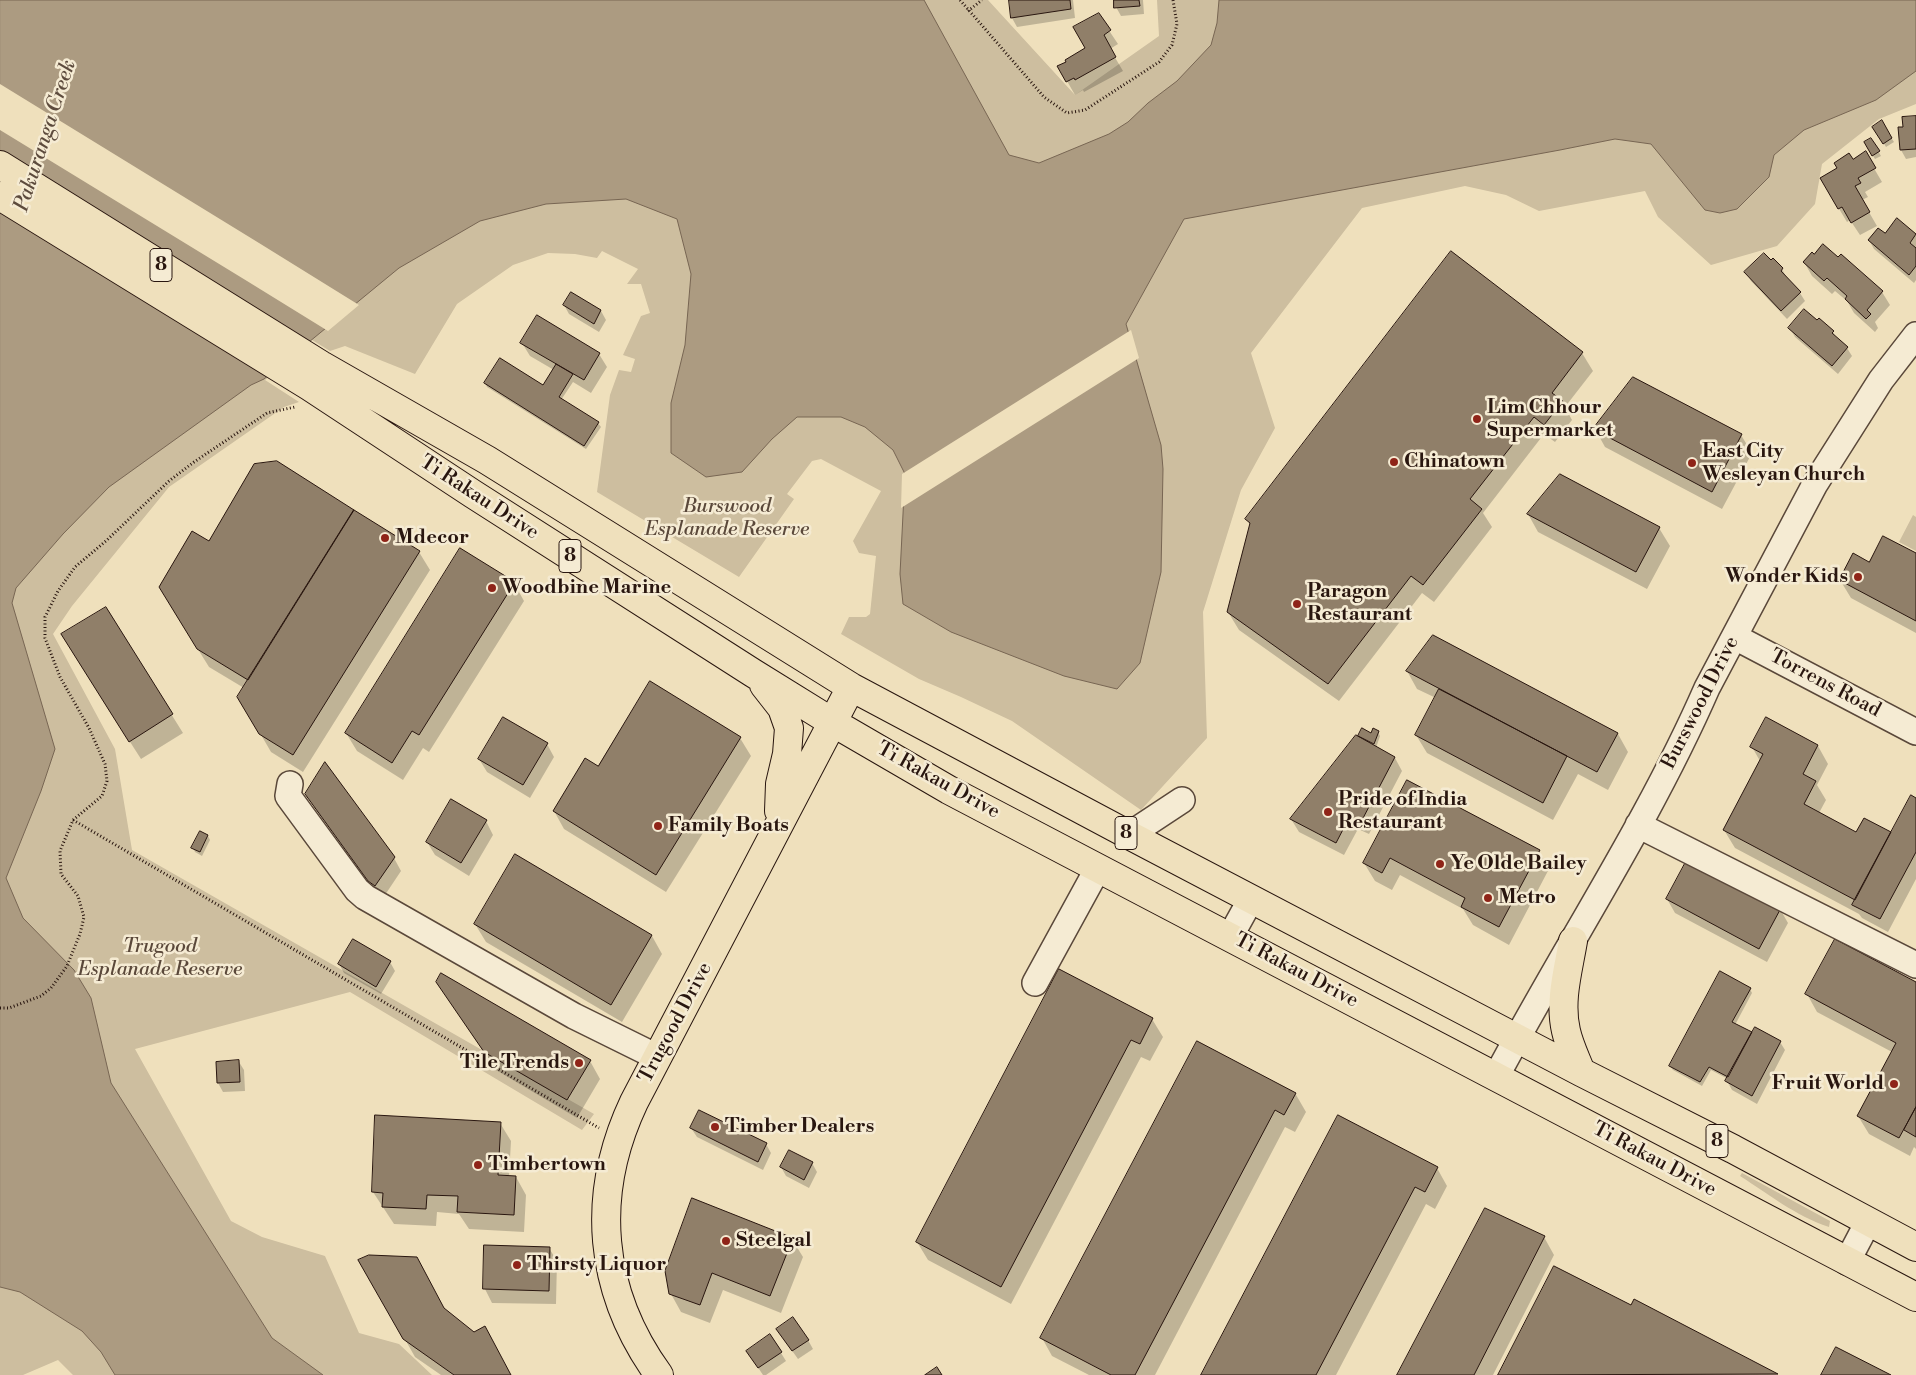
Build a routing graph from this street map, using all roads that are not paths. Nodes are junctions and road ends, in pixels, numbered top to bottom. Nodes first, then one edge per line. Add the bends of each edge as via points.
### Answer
1 (0, 165) edge
2 (0, 196) edge
3 (1916, 335) edge
4 (310, 386) junction
5 (1735, 637) junction
6 (754, 673) junction
7 (851, 687) junction
8 (832, 722) junction
9 (1916, 732) edge
10 (290, 784) dead end
11 (1182, 800) dead end
12 (778, 822) junction
13 (1638, 825) junction
14 (1129, 835) junction
15 (1098, 868) junction
16 (1251, 899) junction
17 (1230, 937) junction
18 (1573, 941) junction
19 (1916, 965) edge
20 (1035, 983) dead end
21 (1516, 1038) junction
22 (657, 1058) junction
23 (1581, 1072) junction
24 (1496, 1077) junction
25 (1868, 1222) junction
26 (1916, 1247) edge
27 (1847, 1262) junction
28 (1916, 1298) edge
29 (659, 1375) edge

1 - 4 main road, Ti Rakau Drive / 8
2 - 4 main road, Ti Rakau Drive / 8
3 - 5 street, Burswood Drive via 1881,380 1821,475
4 - 6 main road, Ti Rakau Drive / 8
4 - 7 main road, Ti Rakau Drive / 8 via 487,460
5 - 9 street, Torrens Road
5 - 13 street, Burswood Drive
6 - 8 main road, Ti Rakau Drive / 8
6 - 12 main road via 782,708 789,728
7 - 8 main road, Trugood Drive
7 - 14 main road, Ti Rakau Drive / 8
8 - 12 main road, Trugood Drive
8 - 15 main road, Ti Rakau Drive / 8 via 949,790
10 - 22 street via 288,796 361,894 574,1016
11 - 14 street
12 - 22 main road, Trugood Drive
13 - 18 street, Burswood Drive
13 - 19 street
14 - 16 main road, Ti Rakau Drive / 8
15 - 17 main road, Ti Rakau Drive / 8
15 - 20 street
16 - 17 street
16 - 21 main road, Ti Rakau Drive / 8
17 - 24 main road, Ti Rakau Drive / 8
18 - 21 street, Burswood Drive
18 - 23 main road via 1563,998 1564,1021
21 - 23 main road, Ti Rakau Drive / 8
21 - 24 street, Burswood Drive
22 - 29 main road, Trugood Drive via 618,1139 609,1175 606,1239 630,1330
23 - 25 main road, Ti Rakau Drive / 8
24 - 27 main road, Ti Rakau Drive / 8
25 - 26 main road, Ti Rakau Drive / 8
25 - 27 street
27 - 28 main road, Ti Rakau Drive / 8

